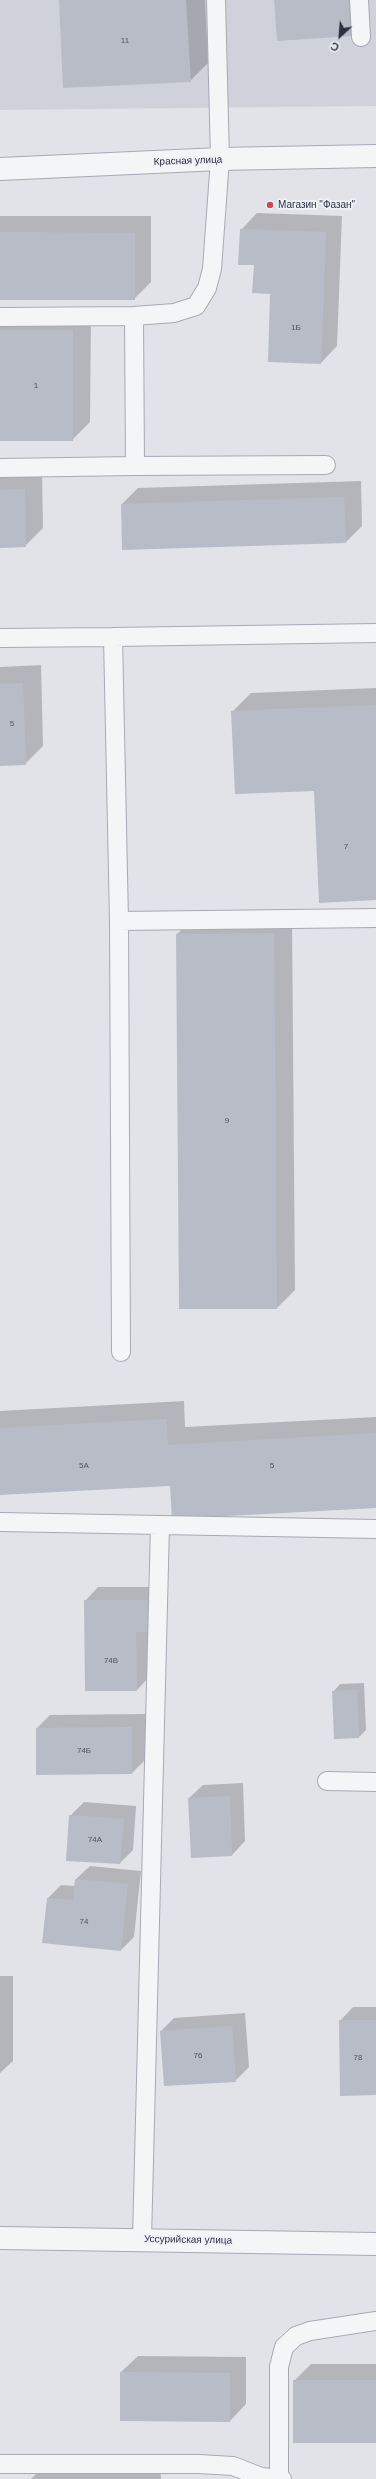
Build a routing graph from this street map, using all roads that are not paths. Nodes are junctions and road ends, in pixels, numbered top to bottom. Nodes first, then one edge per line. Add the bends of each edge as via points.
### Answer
1 (216, 0) edge
2 (359, 0) edge
3 (361, 37) dead end
4 (376, 156) edge
5 (220, 159) junction
6 (0, 169) edge
7 (134, 316) junction
8 (0, 317) edge
9 (326, 465) dead end
10 (135, 466) junction
11 (0, 468) edge
12 (376, 633) edge
13 (113, 637) junction
14 (0, 638) edge
15 (376, 918) edge
16 (119, 921) junction
17 (121, 1352) dead end
18 (0, 1522) edge
19 (160, 1525) junction
20 (376, 1529) edge
21 (327, 1781) dead end
22 (376, 1782) edge
23 (0, 2238) edge
24 (142, 2239) junction
25 (376, 2244) edge
26 (376, 2322) edge
27 (0, 2464) edge
28 (281, 2479) edge

1 - 5 lane
2 - 3 lane
4 - 5 street, Красная улица
5 - 6 street, Красная улица
5 - 7 lane via 212,269 207,288 196,306 174,313
7 - 8 lane
7 - 10 lane
9 - 10 lane
10 - 11 lane
12 - 13 lane
13 - 14 lane
13 - 16 lane
15 - 16 lane
16 - 17 lane
18 - 19 lane
19 - 20 lane
19 - 24 lane
21 - 22 lane
23 - 24 street, Уссурийская улица
24 - 25 street, Уссурийская улица
26 - 28 lane via 310,2331 296,2336 284,2348 279,2367
27 - 28 lane via 199,2464 232,2466 261,2477

